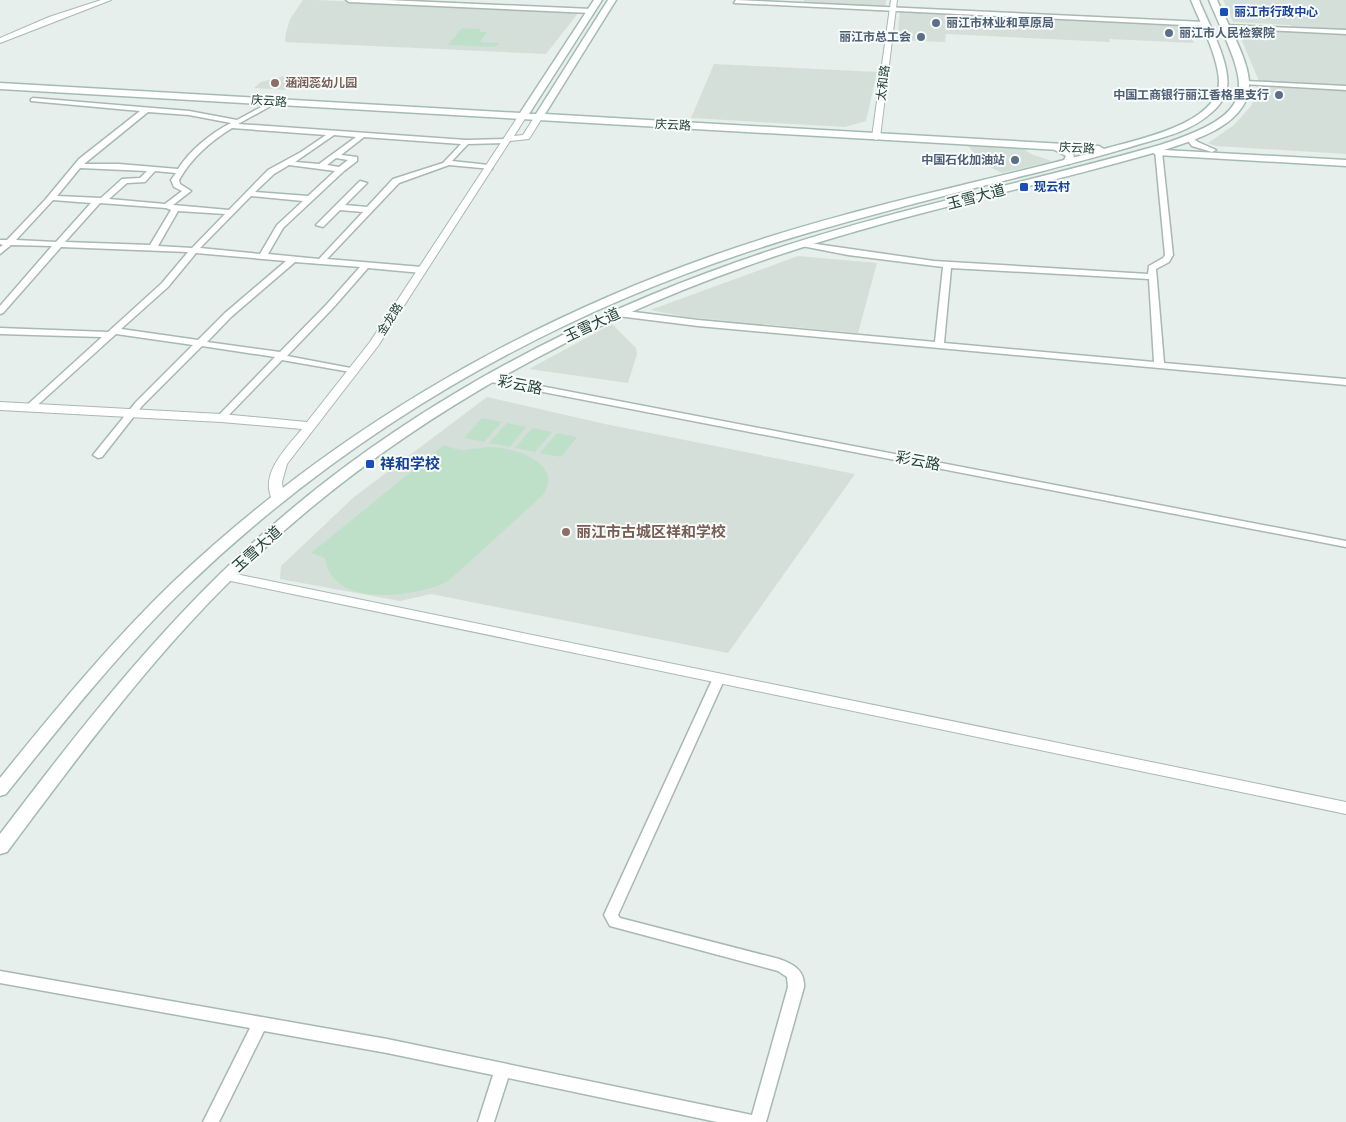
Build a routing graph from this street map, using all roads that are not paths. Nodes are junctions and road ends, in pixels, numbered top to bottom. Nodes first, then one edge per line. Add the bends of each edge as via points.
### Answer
1 (108, 0) edge
2 (349, 0) edge
3 (598, 0) edge
4 (612, 0) edge
5 (894, 0) edge
6 (1195, 0) edge
7 (1213, 0) edge
8 (736, 2) dead end
9 (893, 9) junction
10 (591, 11) junction
11 (1204, 24) junction
12 (1224, 27) junction
13 (1346, 32) edge
14 (0, 42) edge
15 (0, 82) edge
16 (1245, 83) junction
17 (0, 86) edge
18 (1346, 88) edge
19 (49, 89) junction
20 (149, 94) junction
21 (276, 101) junction
22 (130, 108) junction
23 (147, 109) junction
24 (524, 114) junction
25 (540, 115) junction
26 (234, 124) junction
27 (334, 132) junction
28 (364, 134) junction
29 (876, 134) junction
30 (1190, 138) junction
31 (507, 140) junction
32 (466, 142) junction
33 (1126, 145) junction
34 (1056, 147) junction
35 (1111, 150) junction
36 (1154, 150) junction
37 (1212, 150) junction
38 (334, 156) junction
39 (1346, 158) edge
40 (1068, 162) junction
41 (288, 163) junction
42 (446, 163) junction
43 (1346, 163) edge
44 (77, 166) junction
45 (321, 166) junction
46 (489, 167) junction
47 (153, 169) junction
48 (341, 169) junction
49 (180, 171) junction
50 (362, 183) dead end
51 (251, 194) junction
52 (51, 198) junction
53 (311, 199) junction
54 (101, 201) junction
55 (338, 207) junction
56 (171, 208) junction
57 (369, 210) junction
58 (230, 212) junction
59 (320, 225) dead end
60 (4, 242) edge
61 (58, 244) junction
62 (805, 244) junction
63 (152, 248) junction
64 (194, 250) junction
65 (0, 252) edge
66 (263, 256) junction
67 (293, 259) junction
68 (320, 261) junction
69 (366, 265) junction
70 (947, 266) junction
71 (422, 270) junction
72 (1153, 277) junction
73 (0, 311) edge
74 (618, 312) junction
75 (0, 331) edge
76 (112, 333) junction
77 (199, 343) junction
78 (938, 344) junction
79 (281, 356) junction
80 (1159, 364) junction
81 (353, 372) junction
82 (489, 379) junction
83 (1346, 382) edge
84 (0, 406) edge
85 (29, 408) junction
86 (131, 413) junction
87 (221, 418) junction
88 (310, 426) junction
89 (98, 455) dead end
90 (278, 498) junction
91 (1346, 544) edge
92 (226, 576) junction
93 (719, 678) junction
94 (0, 790) edge
95 (1346, 808) edge
96 (0, 847) edge
97 (0, 977) edge
98 (260, 1023) junction
99 (503, 1070) junction
100 (211, 1122) edge
101 (486, 1122) edge
102 (752, 1122) edge
103 (758, 1122) edge

1 - 14 street via 52,19
2 - 10 street
3 - 10 main road, 金龙路
4 - 25 main road
5 - 9 street, 太和路
6 - 11 main road, 玉雪大道
7 - 12 main road
8 - 9 street
9 - 11 street
9 - 29 street, 太和路
10 - 24 main road, 金龙路
11 - 33 main road, 玉雪大道 via 1223,77 1223,89 1217,102 1185,126
12 - 13 street
12 - 16 main road
15 - 24 main road, 庆云路 via 215,92
16 - 18 street
16 - 30 main road, 玉雪大道 via 1241,101 1230,115
17 - 19 main road, 庆云路
19 - 20 main road, 庆云路
19 - 22 street via 33,100
20 - 21 main road, 庆云路
20 - 22 street
21 - 24 main road, 庆云路
21 - 26 street
22 - 23 street
23 - 26 street via 188,113
23 - 44 street
24 - 25 main road, 庆云路
24 - 31 street, 金龙路
25 - 29 main road, 庆云路
25 - 31 street via 526,137
26 - 27 street
26 - 49 street via 207,141
27 - 28 street
27 - 41 street
28 - 32 street
28 - 38 street
29 - 33 main road, 庆云路
29 - 34 main road, 庆云路
30 - 36 main road, 玉雪大道
30 - 37 street via 1195,144
31 - 32 street
31 - 46 street, 金龙路
32 - 42 street
33 - 35 main road, 玉雪大道
33 - 36 main road, 庆云路
34 - 35 main road, 庆云路
34 - 40 street via 1070,155
35 - 36 main road, 庆云路
35 - 40 main road, 玉雪大道
36 - 37 main road, 庆云路
36 - 43 main road, 庆云路
36 - 62 main road, 玉雪大道
36 - 72 street via 1169,255 1152,268
37 - 39 main road, 庆云路
38 - 45 street
38 - 48 street via 354,159
40 - 90 main road, 玉雪大道 via 770,241 607,300 514,344 436,388 343,448
41 - 45 street
41 - 51 street via 272,172
42 - 46 street
42 - 57 street via 399,179
44 - 47 street
44 - 52 street
45 - 48 street
46 - 71 street, 金龙路
47 - 49 street
47 - 54 street via 142,180 125,181
48 - 53 street
49 - 56 street via 175,182 187,191
50 - 55 street
51 - 53 street
51 - 58 street
52 - 54 street
52 - 60 street
53 - 66 street via 280,227
54 - 56 street
54 - 61 street via 92,206
55 - 57 street
55 - 59 street
56 - 58 street
56 - 63 street
57 - 68 street
58 - 64 street
60 - 61 street
60 - 65 street
61 - 63 street
61 - 73 street
62 - 70 street
62 - 74 main road, 玉雪大道 via 712,275
63 - 64 street
64 - 66 street
64 - 76 street via 165,286
66 - 67 street
67 - 68 street
67 - 77 street
68 - 69 street
69 - 71 street
69 - 79 street
70 - 72 street
70 - 78 street
71 - 81 street, 金龙路
72 - 80 street
74 - 78 street via 698,323
74 - 82 main road, 玉雪大道
75 - 76 street
76 - 77 street
76 - 85 street
77 - 79 street
77 - 86 street
78 - 80 street
79 - 81 street
79 - 87 street
80 - 83 street
81 - 88 street, 金龙路
82 - 91 street, 彩云路
82 - 92 main road, 玉雪大道 via 433,412 354,467 296,513
84 - 85 street
85 - 86 street
86 - 87 street
86 - 89 street
87 - 88 street
88 - 90 street, 金龙路 via 279,469 276,482
90 - 94 main road, 玉雪大道 via 211,555 134,631
92 - 93 street
92 - 96 main road, 玉雪大道 via 126,686
93 - 95 street
93 - 103 street via 611,915 615,922 779,965 793,972 796,987
97 - 98 street
98 - 99 street
98 - 100 street
99 - 101 street
99 - 102 street

